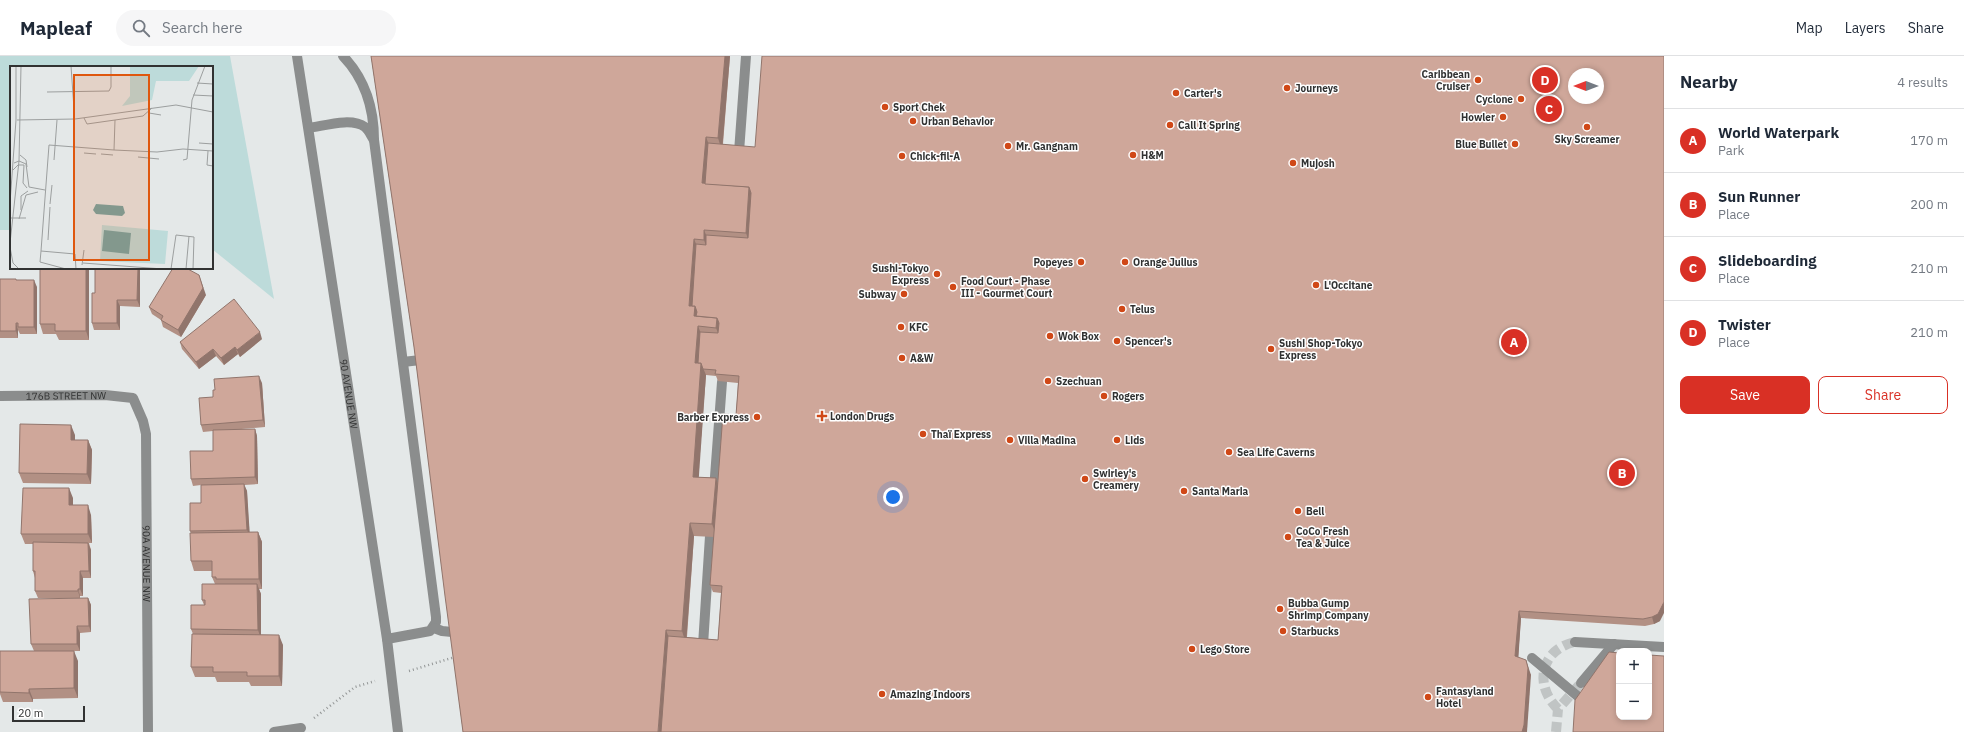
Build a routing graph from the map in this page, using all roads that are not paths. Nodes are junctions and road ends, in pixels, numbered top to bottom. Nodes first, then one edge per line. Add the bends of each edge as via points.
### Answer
1 (297, 56) edge
2 (343, 56) edge
3 (746, 56) edge
4 (309, 128) junction
5 (374, 140) junction
6 (739, 152) edge
7 (440, 358) edge
8 (403, 362) junction
9 (722, 382) edge
10 (0, 396) edge
11 (133, 398) joint
12 (714, 490) edge
13 (710, 536) edge
14 (434, 628) junction
15 (452, 632) edge
16 (387, 640) junction
17 (1575, 642) tunnel mouth
18 (1614, 644) junction
19 (702, 645) edge
20 (1664, 647) edge
21 (1532, 658) dead end
22 (1581, 682) tunnel mouth
23 (1592, 708) edge
24 (301, 728) dead end
25 (148, 732) edge
26 (274, 732) edge
27 (398, 732) edge

1 - 4 street, 90 AVENUE NW
2 - 5 street via 362,83 371,106
3 - 6 street
4 - 5 street via 357,124 365,128
4 - 16 street, 90 AVENUE NW
5 - 8 street
7 - 8 street
8 - 14 street via 439,606
9 - 12 street
10 - 11 street, 176B STREET NW via 105,395
11 - 25 street, 90A AVENUE NW via 146,434
13 - 19 street
14 - 15 street
14 - 16 street via 425,633
16 - 27 street, 90 AVENUE NW
17 - 18 street
18 - 20 street
18 - 22 street
21 - 23 street, bridge
24 - 26 street

